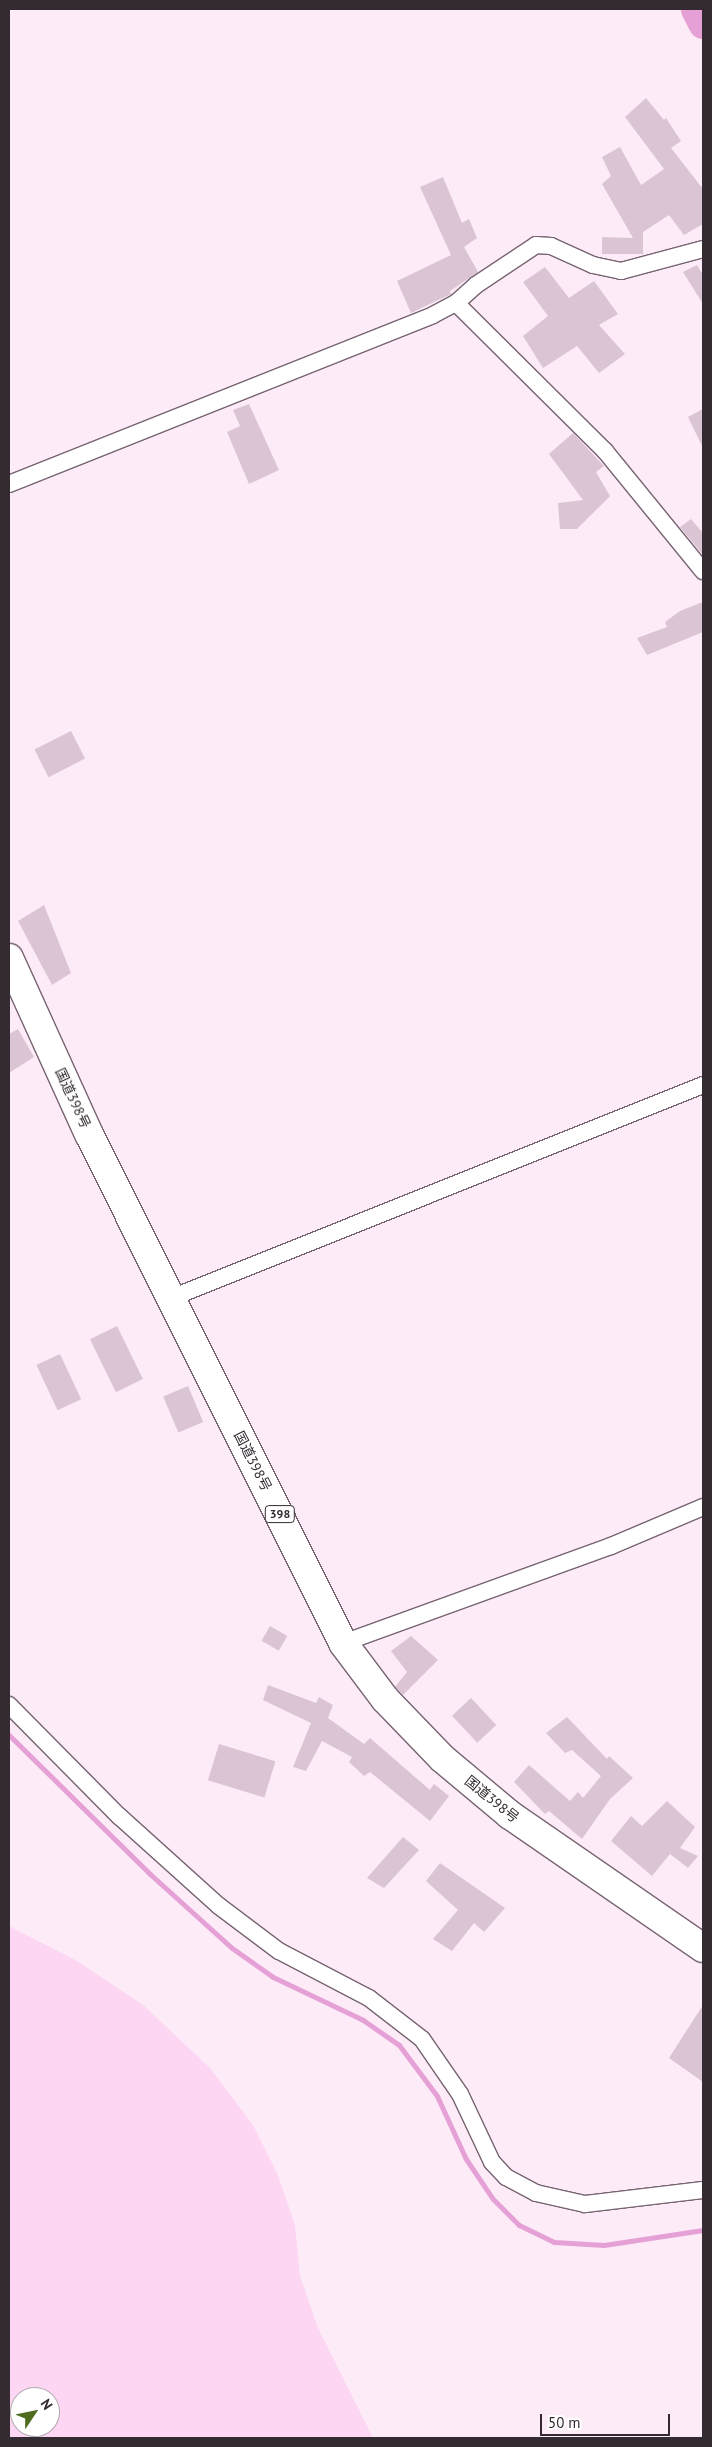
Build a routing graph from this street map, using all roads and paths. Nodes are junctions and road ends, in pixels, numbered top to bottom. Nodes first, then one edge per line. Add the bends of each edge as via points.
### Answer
1 (703, 249) edge
2 (456, 303) junction
3 (9, 484) edge
4 (703, 571) edge
5 (9, 958) edge
6 (703, 1085) edge
7 (171, 1298) junction
8 (703, 1507) edge
9 (344, 1643) junction
10 (9, 1705) edge
11 (702, 1945) edge
12 (703, 2190) edge

1 - 2 street via 621,271 593,264 551,246 536,245 476,285
2 - 3 street
2 - 4 street via 605,451
5 - 7 highway, 国道398号 / 398 via 89,1134
6 - 7 street
7 - 9 highway, 国道398号 / 398
8 - 9 street via 611,1546
9 - 11 highway, 国道398号 / 398 via 385,1699 443,1759 510,1815
10 - 12 street via 119,1816 219,1906 279,1952 369,1998 422,2039 447,2073 492,2162 506,2177 552,2199 585,2204

